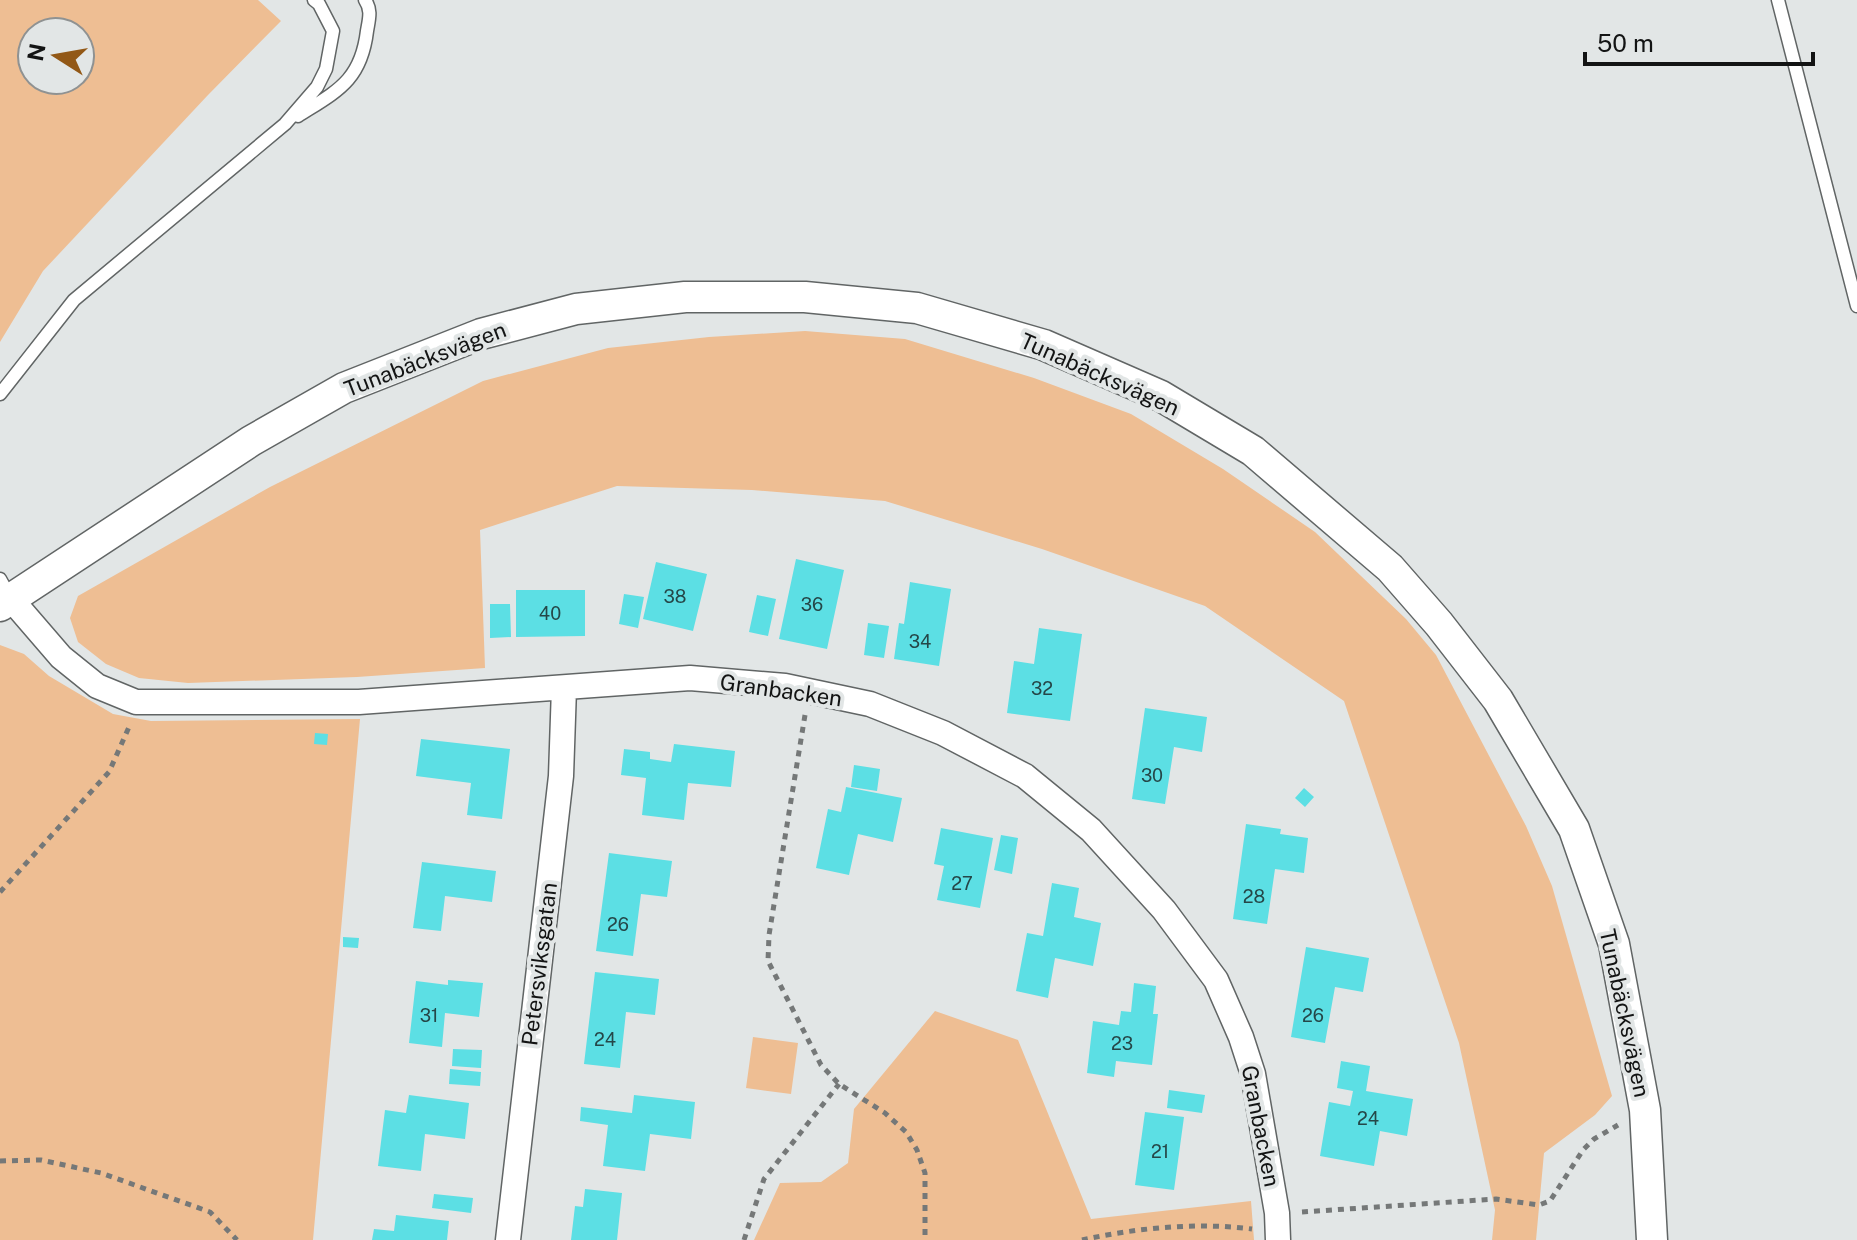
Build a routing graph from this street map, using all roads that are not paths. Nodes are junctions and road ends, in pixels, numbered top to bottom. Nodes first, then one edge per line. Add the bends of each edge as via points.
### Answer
1 (314, 0) edge
2 (365, 0) edge
3 (1778, 0) edge
4 (285, 124) junction
5 (1857, 306) edge
6 (0, 394) edge
7 (4, 595) edge
8 (564, 688) junction
9 (1277, 1229) edge
10 (508, 1240) edge
11 (1652, 1240) edge

1 - 4 lane via 333,31 326,69
2 - 4 lane via 370,8 358,70 338,91
3 - 5 lane
4 - 6 lane via 74,300
7 - 8 street, Granbacken via 61,657 97,686 136,702 359,702
7 - 11 street, Tunabäcksvägen via 344,388 481,334 576,309 685,297 805,297 917,308 1044,345 1161,396 1253,451 1390,568 1498,700 1574,829 1614,944 1645,1110
8 - 9 street, Granbacken via 690,678 785,686 885,710 1025,776 1091,830 1164,910 1216,980 1253,1074
8 - 10 street, Petersviksgatan via 561,776

